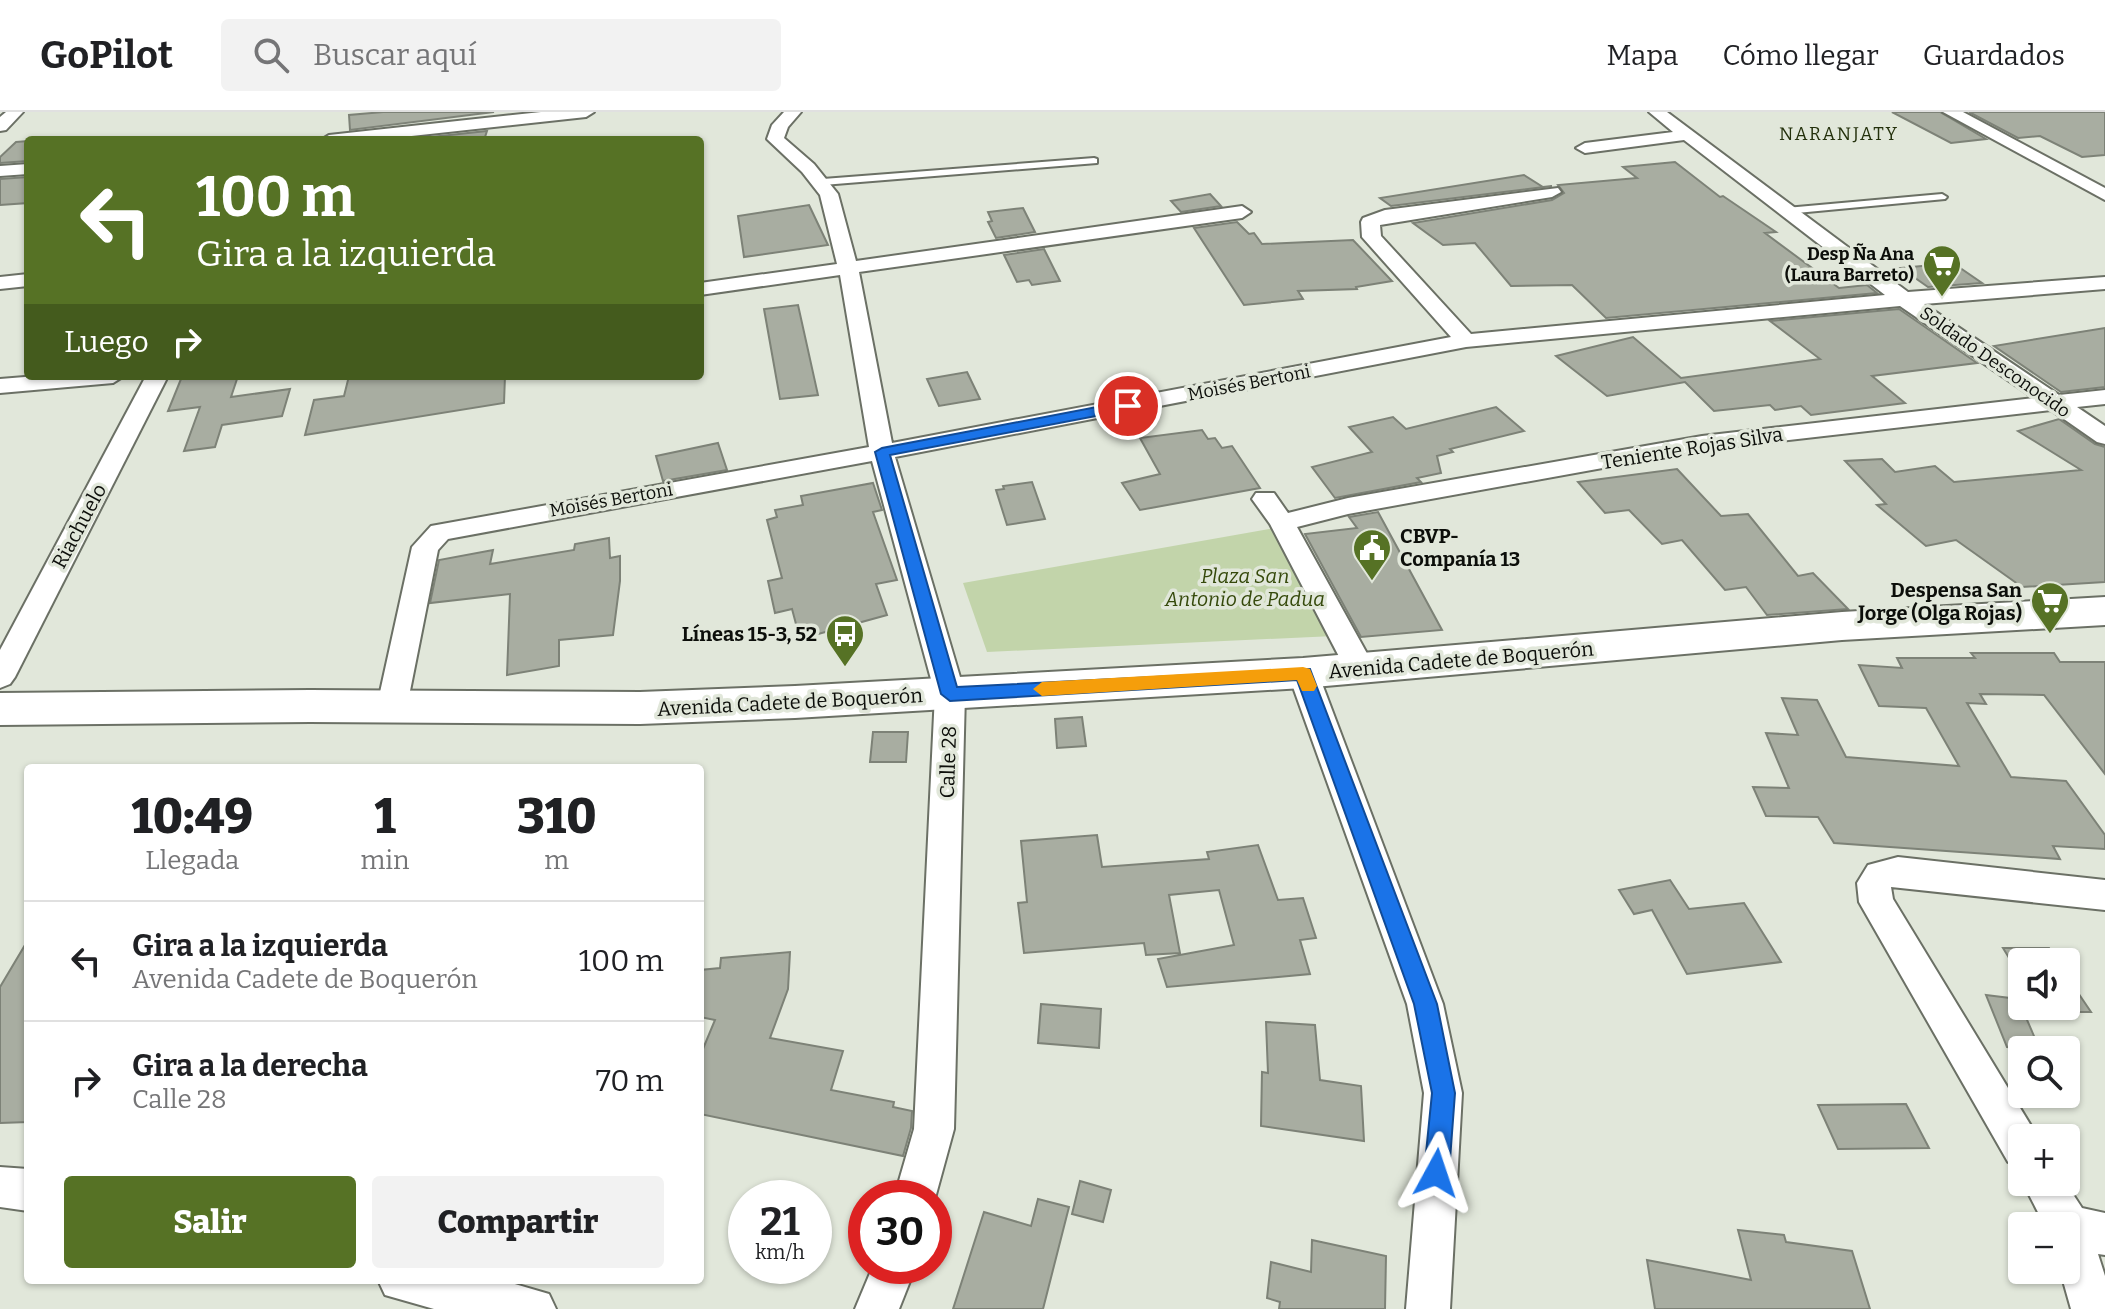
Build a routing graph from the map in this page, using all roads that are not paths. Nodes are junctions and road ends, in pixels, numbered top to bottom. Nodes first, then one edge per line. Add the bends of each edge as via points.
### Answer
1 (15, 112) edge
2 (586, 112) edge
3 (793, 112) edge
4 (1657, 112) edge
5 (1951, 112) edge
6 (0, 126) edge
7 (1687, 135) junction
8 (366, 136) edge
9 (1585, 148) dead end
10 (1094, 161) dead end
11 (24, 169) edge
12 (0, 171) edge
13 (2105, 181) edge
14 (2081, 182) junction
15 (826, 188) junction
16 (1552, 192) dead end
17 (2105, 195) edge
18 (1942, 197) dead end
19 (1786, 211) junction
20 (1242, 212) dead end
21 (848, 267) junction
22 (24, 280) edge
23 (0, 283) edge
24 (2105, 283) edge
25 (704, 288) edge
26 (1904, 299) junction
27 (1466, 341) junction
28 (68, 380) edge
29 (155, 380) edge
30 (0, 386) edge
31 (2105, 397) edge
32 (2051, 401) junction
33 (2105, 437) edge
34 (882, 452) junction
35 (1265, 499) dead end
36 (1282, 523) junction
37 (2105, 611) edge
38 (1360, 668) junction
39 (1303, 673) junction
40 (0, 677) edge
41 (950, 694) junction
42 (392, 706) junction
43 (0, 709) edge
44 (2105, 895) edge
45 (2008, 1124) edge
46 (920, 1180) edge
47 (0, 1187) edge
48 (24, 1190) edge
49 (2055, 1196) edge
50 (2087, 1231) edge
51 (418, 1284) edge
52 (887, 1284) edge
53 (534, 1309) edge
54 (877, 1309) edge
55 (1428, 1309) edge
56 (2093, 1309) edge

1 - 6 street
2 - 8 street
3 - 15 street via 775,139
4 - 7 street, Soldado Desconocido
5 - 14 street
7 - 9 street
7 - 19 street, Soldado Desconocido
10 - 15 lane
11 - 12 street
13 - 14 street
14 - 17 street
15 - 21 street, Calle 28
16 - 27 street via 1370,222 1372,237
18 - 19 lane
19 - 26 street, Soldado Desconocido
20 - 21 street
21 - 25 street
21 - 34 street, Calle 28
22 - 23 street
24 - 26 street, Moisés Bertoni
26 - 27 street, Moisés Bertoni
26 - 32 street, Soldado Desconocido
27 - 34 street, Moisés Bertoni
28 - 30 street
29 - 40 street, Riachuelo
31 - 32 street, Teniente Rojas Silva
32 - 33 street, Soldado Desconocido
32 - 36 street, Teniente Rojas Silva via 1702,443 1348,506
34 - 41 street, Calle 28
34 - 42 street, Moisés Bertoni via 440,532 425,547
35 - 36 street
36 - 38 street
37 - 38 main road, Avenida Cadete de Boquerón via 1826,628
38 - 39 main road, Avenida Cadete de Boquerón
39 - 41 main road, Avenida Cadete de Boquerón
39 - 55 street via 1425,1004 1443,1093
41 - 42 main road, Avenida Cadete de Boquerón via 640,708
41 - 46 street, Calle 28 via 934,1129
42 - 43 main road, Avenida Cadete de Boquerón
44 - 45 street via 1898,871 1880,875 1874,883 1876,902
47 - 48 street
49 - 50 street
50 - 56 street
51 - 53 street
52 - 54 street

